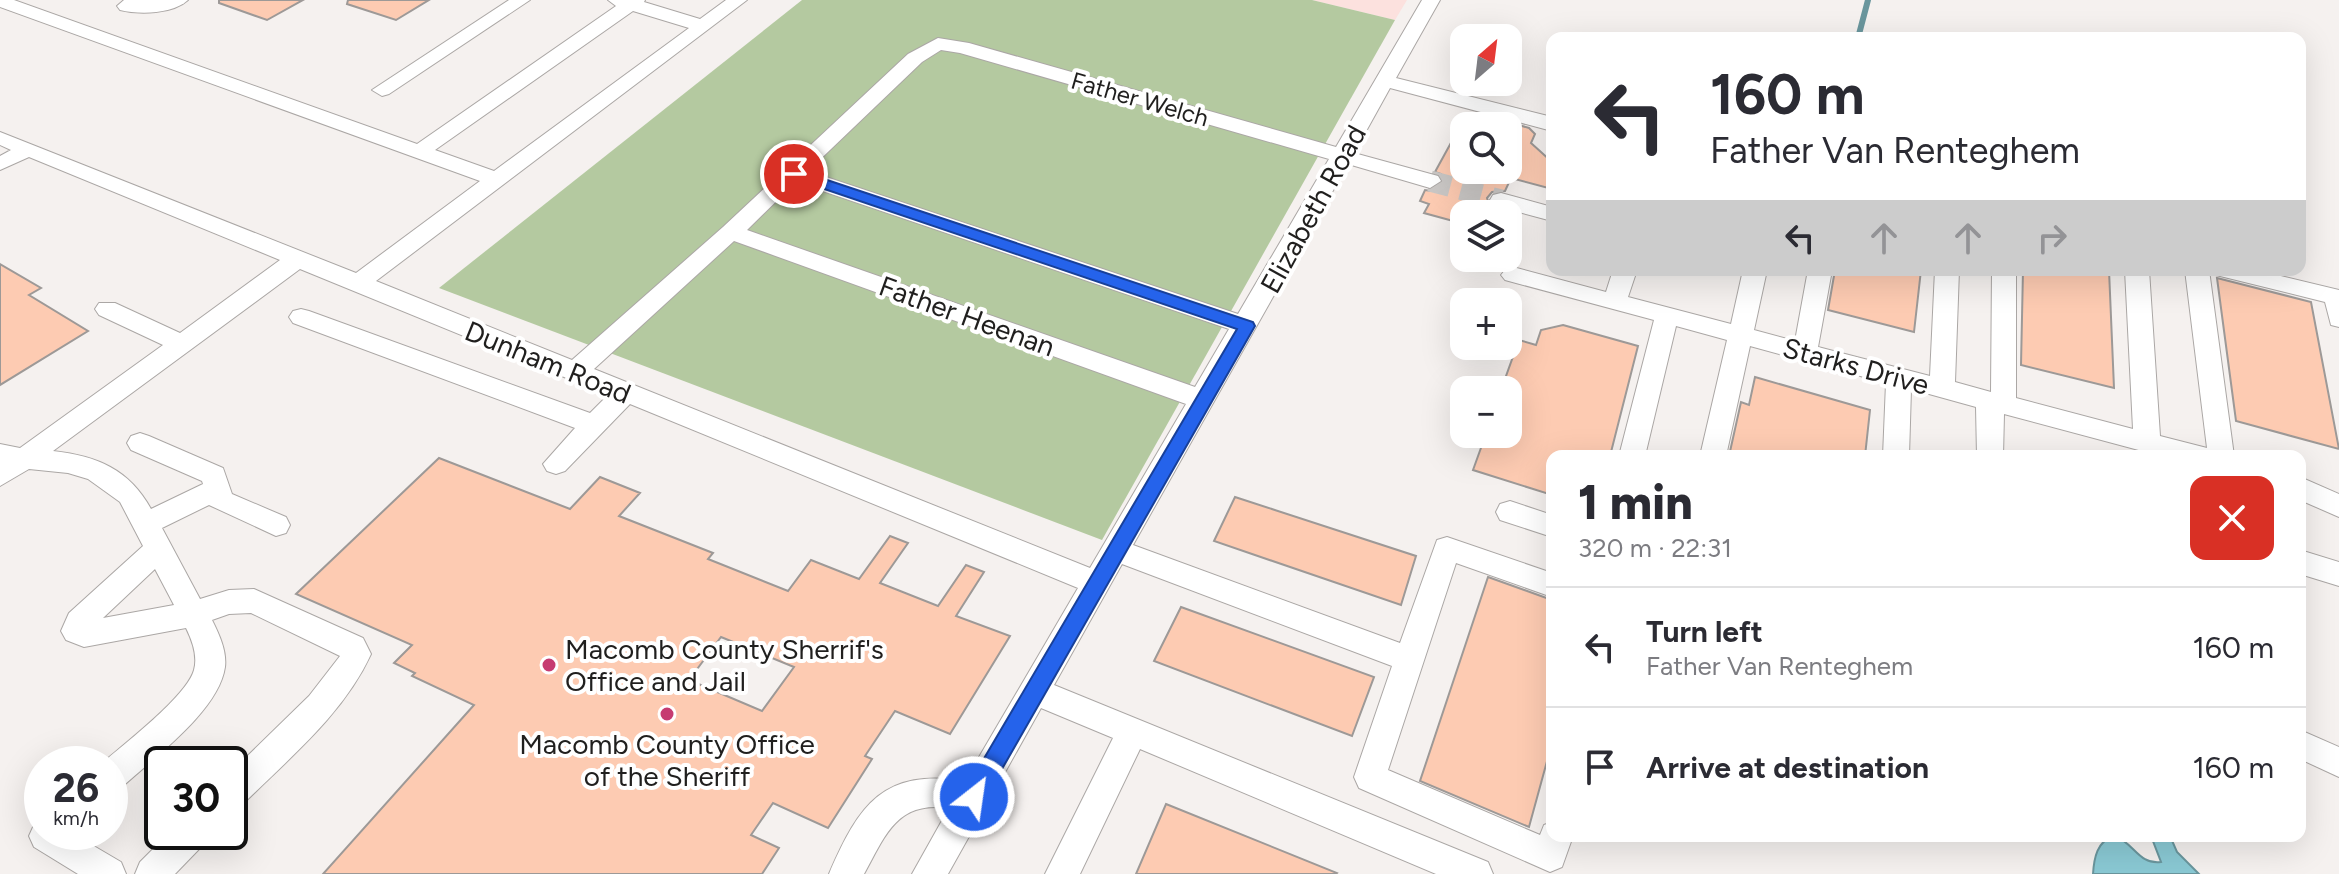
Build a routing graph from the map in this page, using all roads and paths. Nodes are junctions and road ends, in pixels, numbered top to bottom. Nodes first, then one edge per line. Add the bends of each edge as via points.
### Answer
1 (179, 0) edge
2 (521, 0) edge
3 (1431, 0) edge
4 (0, 1) edge
5 (628, 1) edge
6 (727, 2) edge
7 (132, 3) edge
8 (703, 26) junction
9 (81, 30) junction
10 (1385, 81) junction
11 (382, 90) dead end
12 (1546, 121) edge
13 (0, 138) edge
14 (29, 149) junction
15 (419, 152) junction
16 (1341, 158) junction
17 (0, 164) edge
18 (794, 174) junction
19 (497, 180) junction
20 (1430, 181) tunnel mouth
21 (1522, 206) tunnel mouth
22 (1546, 212) edge
23 (731, 232) junction
24 (298, 259) junction
25 (1513, 275) dead end
26 (1623, 276) edge
27 (1754, 276) edge
28 (1819, 276) edge
29 (1947, 276) edge
30 (2004, 276) edge
31 (2137, 276) edge
32 (2198, 276) edge
33 (2249, 276) edge
34 (1570, 279) edge
35 (358, 283) junction
36 (1615, 301) junction
37 (107, 309) dead end
38 (1667, 315) junction
39 (301, 317) dead end
40 (2339, 319) edge
41 (1247, 326) junction
42 (1740, 335) junction
43 (181, 343) junction
44 (1805, 352) junction
45 (574, 373) junction
46 (1899, 377) junction
47 (1942, 388) junction
48 (625, 393) junction
49 (1203, 400) junction
50 (1996, 403) junction
51 (594, 425) junction
52 (2147, 442) junction
53 (140, 443) dead end
54 (1633, 450) edge
55 (1714, 450) edge
56 (1896, 450) edge
57 (1991, 450) edge
58 (2177, 450) edge
59 (2220, 450) edge
60 (7, 463) edge
61 (556, 464) dead end
62 (217, 489) junction
63 (2306, 491) edge
64 (2339, 506) edge
65 (1510, 512) dead end
66 (1546, 524) edge
67 (276, 525) dead end
68 (151, 536) junction
69 (1116, 550) junction
70 (2306, 564) edge
71 (2339, 574) edge
72 (1097, 583) junction
73 (1546, 583) edge
74 (193, 614) junction
75 (1408, 659) junction
76 (1035, 691) junction
77 (1133, 731) junction
78 (2306, 747) edge
79 (128, 760) edge
80 (2339, 762) edge
81 (248, 777) edge
82 (974, 797) junction
83 (1554, 842) edge
84 (69, 850) edge
85 (175, 850) edge
86 (109, 874) edge
87 (152, 874) edge
88 (846, 874) edge
89 (929, 874) edge
90 (1062, 874) edge
91 (1476, 874) edge

1 - 7 street via 159,6
2 - 11 street
3 - 10 street, Elizabeth Road
4 - 9 street
5 - 8 street
5 - 15 street
6 - 8 street
7 - 9 street
8 - 19 street
9 - 15 street
10 - 12 street
10 - 16 street, Elizabeth Road
13 - 14 street, Dunham Road
14 - 17 street
14 - 24 street, Dunham Road
15 - 19 street
16 - 18 street, Father Welch via 938,44 915,58
16 - 20 street, Father Welch
16 - 41 street, Elizabeth Road
18 - 23 street
18 - 41 street
19 - 35 street
21 - 22 street
23 - 45 street
23 - 49 street, Father Heenan
24 - 35 street, Dunham Road
24 - 43 street
25 - 34 street, Starks Drive
26 - 36 street
27 - 42 street
28 - 44 street
29 - 47 street
30 - 50 street
31 - 52 street
32 - 59 street
33 - 40 street via 2336,297
34 - 36 street, Starks Drive
35 - 45 street, Dunham Road
36 - 38 street, Starks Drive
37 - 43 street
38 - 42 street, Starks Drive
38 - 54 street
39 - 51 street
41 - 49 street, Elizabeth Road
42 - 44 street, Starks Drive
42 - 55 street
43 - 60 street
44 - 46 street, Starks Drive
45 - 48 street, Dunham Road
46 - 47 street, Starks Drive
46 - 56 street
47 - 50 street, Starks Drive
48 - 51 street
48 - 72 street, Dunham Road
49 - 69 street, Elizabeth Road
50 - 52 street, Starks Drive
50 - 57 street
51 - 61 street
52 - 58 street, Starks Drive
53 - 62 street via 214,475
60 - 68 street via 61,460 102,473 130,495
62 - 67 street via 220,501
62 - 68 street
63 - 64 street
65 - 66 street
68 - 74 street
68 - 74 street via 76,631 84,634
69 - 72 street, Elizabeth Road
69 - 75 street
70 - 71 street
72 - 76 street, Elizabeth Road
73 - 75 street via 1447,548
74 - 79 street via 210,654 209,674 199,693
74 - 81 street via 229,602 254,601 352,647 356,654 337,686
75 - 83 street via 1370,777 1550,856
76 - 77 street
76 - 82 street, Elizabeth Road
77 - 90 street
77 - 91 street
78 - 80 street
82 - 88 street via 919,791 900,797 886,809
82 - 89 street, Elizabeth Road
84 - 86 street
85 - 87 street

